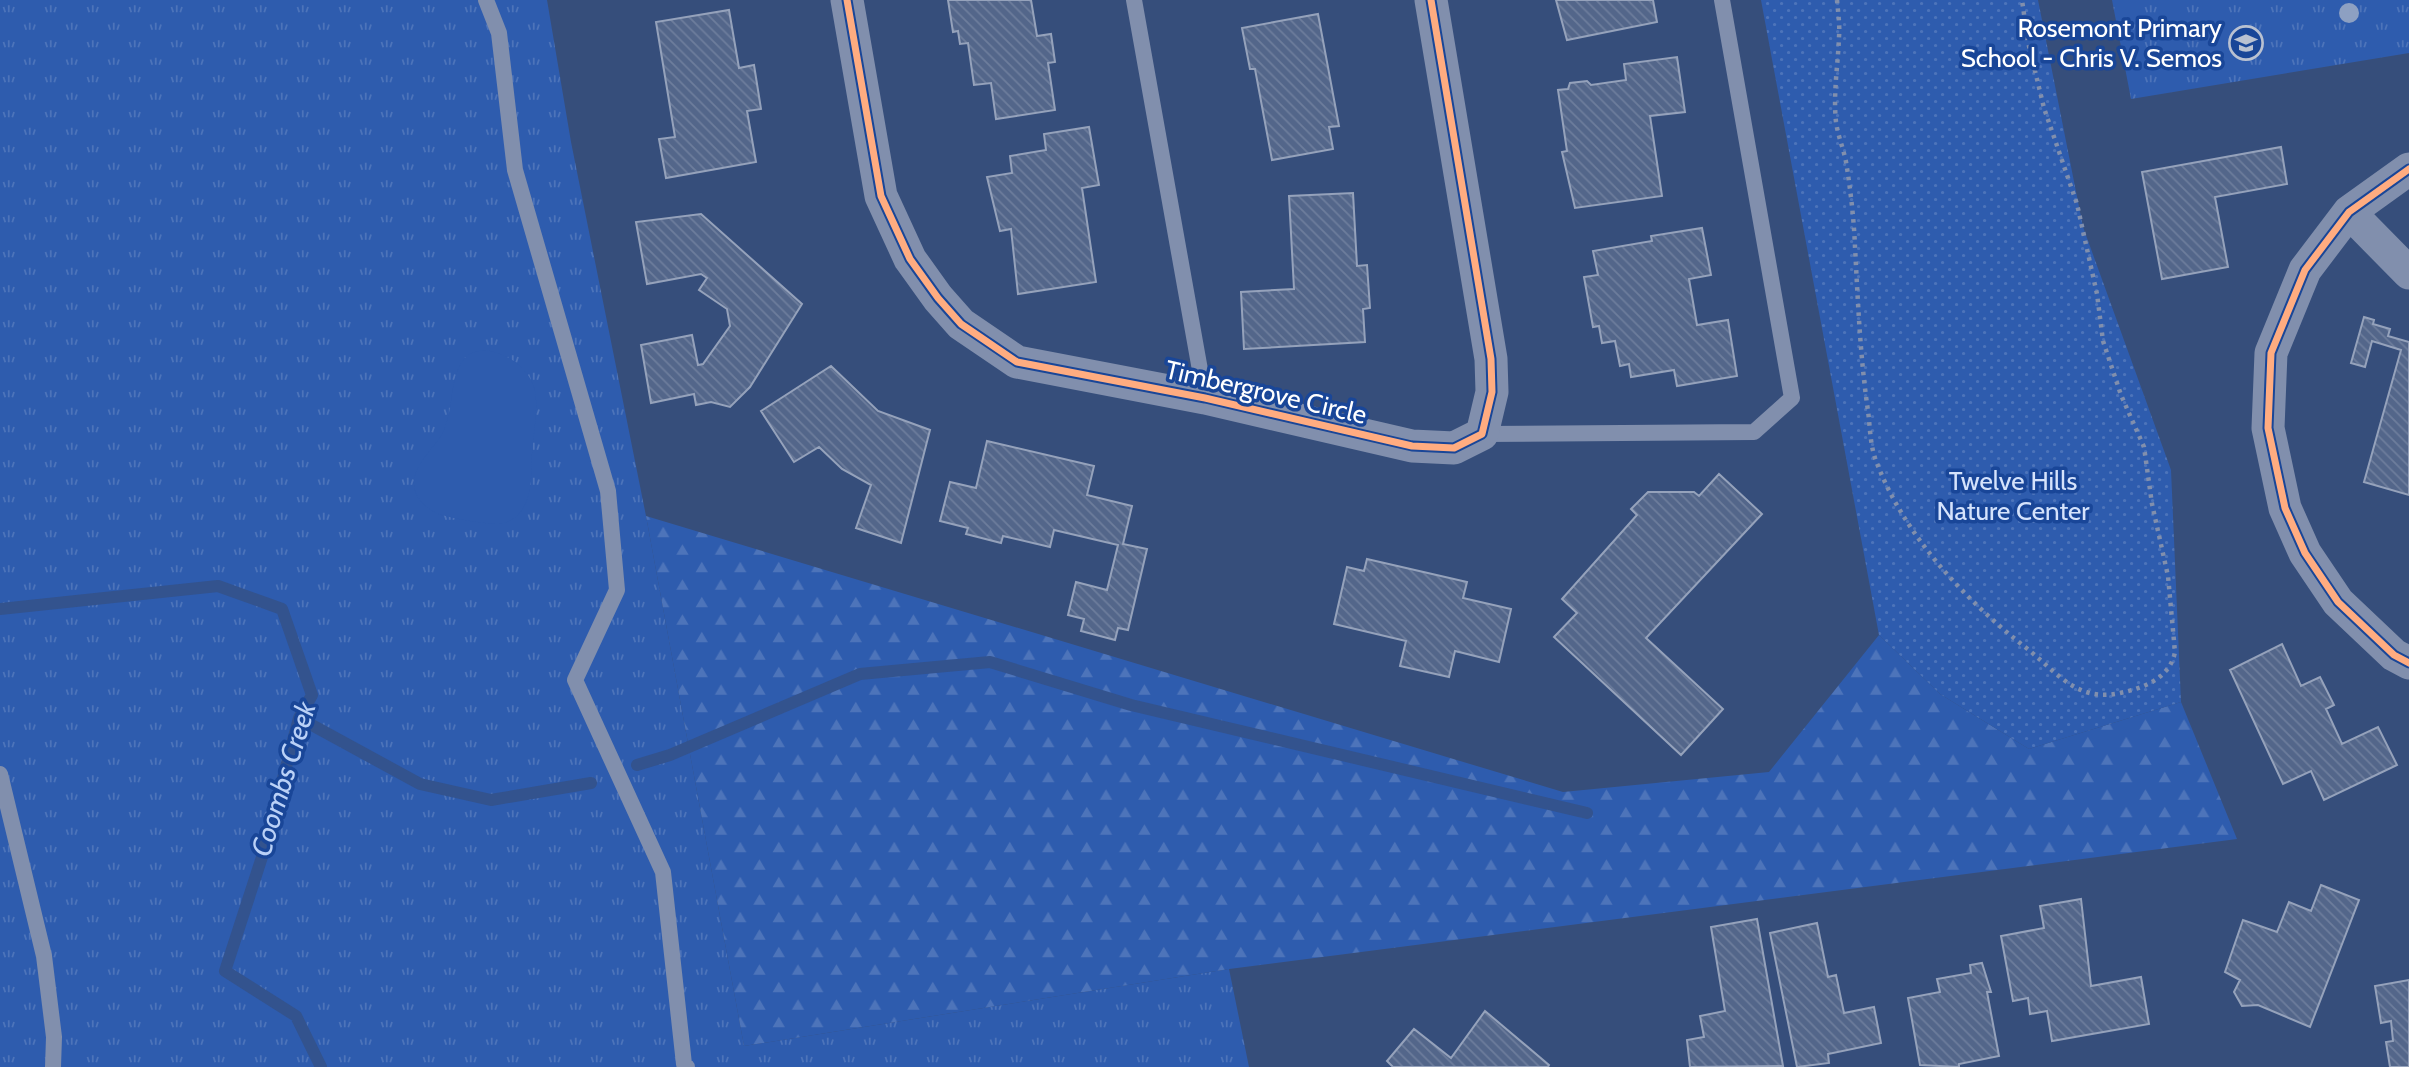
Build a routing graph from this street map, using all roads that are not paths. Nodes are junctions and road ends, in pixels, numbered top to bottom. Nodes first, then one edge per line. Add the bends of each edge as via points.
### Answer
1 (486, 0) edge
2 (847, 0) edge
3 (1134, 0) edge
4 (1431, 0) edge
5 (1722, 0) edge
6 (2409, 169) edge
7 (2349, 212) junction
8 (2409, 273) edge
9 (1205, 398) junction
10 (1482, 434) junction
11 (2409, 663) edge
12 (0, 774) edge
13 (53, 1067) edge
14 (687, 1067) edge

1 - 14 lane via 499,33 515,170 608,491 617,590 575,680 663,872
2 - 9 street, Timbergrove Circle via 881,196 909,259 961,324 1017,362
3 - 9 lane
4 - 10 street via 1491,359 1492,392
5 - 10 lane via 1792,398 1754,432
6 - 7 street
7 - 8 street
7 - 11 street via 2305,270 2271,353 2268,428 2285,508 2305,553 2338,602 2394,655
9 - 10 street, Timbergrove Circle via 1412,446 1454,448
12 - 13 lane via 44,956

